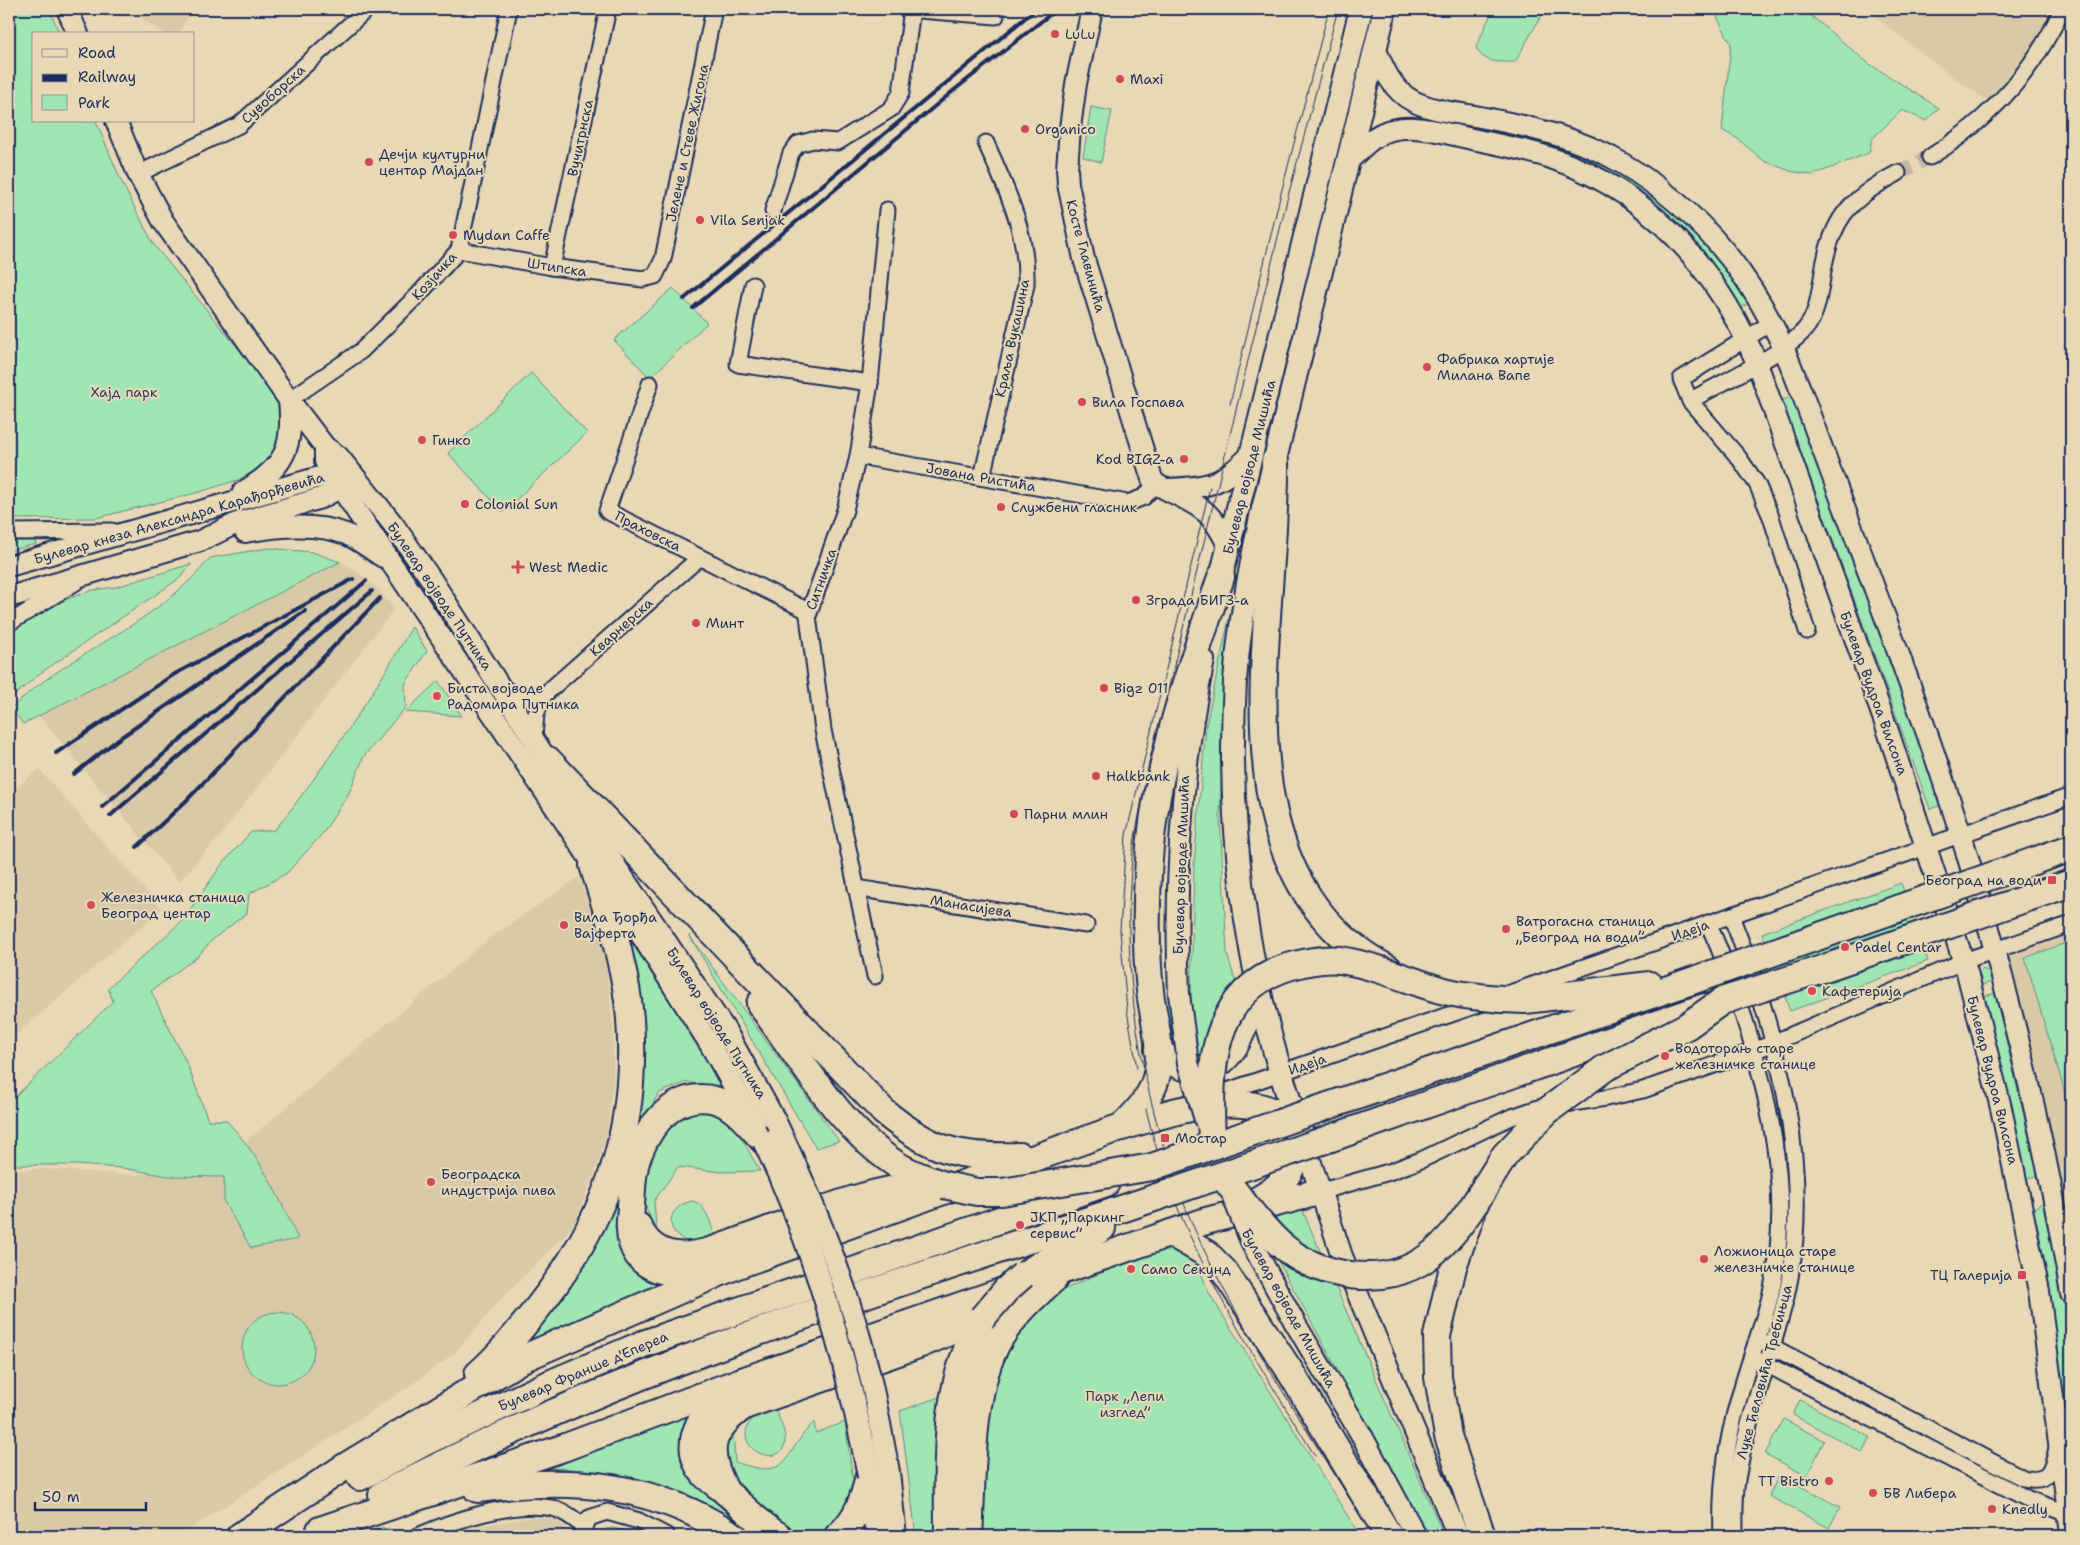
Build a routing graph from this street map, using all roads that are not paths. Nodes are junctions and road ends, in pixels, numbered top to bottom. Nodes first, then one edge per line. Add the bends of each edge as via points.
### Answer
1 (67, 9) edge
2 (367, 9) edge
3 (509, 9) edge
4 (608, 9) edge
5 (714, 9) edge
6 (910, 9) edge
7 (1092, 9) edge
8 (1361, 9) edge
9 (1386, 9) edge
10 (2062, 9) edge
11 (996, 16) dead end
12 (77, 32) edge
13 (1376, 50) junction
14 (116, 122) edge
15 (986, 143) dead end
16 (1930, 157) tunnel mouth
17 (1348, 160) junction
18 (138, 174) junction
19 (1898, 174) tunnel mouth
20 (887, 210) dead end
21 (773, 211) dead end
22 (459, 250) junction
23 (552, 268) junction
24 (655, 276) joint
25 (753, 286) dead end
26 (1771, 323) junction
27 (1746, 338) junction
28 (1783, 347) junction
29 (1756, 363) junction
30 (870, 383) junction
31 (650, 384) dead end
32 (289, 400) junction
33 (1690, 401) junction
34 (858, 456) junction
35 (1263, 458) junction
36 (344, 477) junction
37 (982, 478) junction
38 (1162, 487) junction
39 (225, 503) junction
40 (134, 530) junction
41 (9, 532) edge
42 (200, 541) junction
43 (1229, 548) junction
44 (699, 558) junction
45 (391, 562) junction
46 (9, 566) edge
47 (91, 573) junction
48 (1221, 577) junction
49 (9, 597) edge
50 (808, 611) junction
51 (9, 623) edge
52 (1807, 631) dead end
53 (501, 687) junction
54 (544, 695) junction
55 (534, 737) junction
56 (548, 760) junction
57 (2071, 796) edge
58 (1961, 835) junction
59 (1928, 847) junction
60 (2071, 848) edge
61 (593, 865) junction
62 (2071, 883) edge
63 (856, 888) junction
64 (1731, 916) junction
65 (697, 917) junction
66 (1708, 923) junction
67 (1086, 924) dead end
68 (2071, 924) edge
69 (1995, 950) junction
70 (1964, 961) junction
71 (1402, 975) junction
72 (874, 976) dead end
73 (1680, 985) junction
74 (1258, 986) junction
75 (1722, 1001) junction
76 (1772, 1045) junction
77 (1158, 1050) junction
78 (1754, 1052) junction
79 (1280, 1073) junction
80 (1176, 1111) junction
81 (1121, 1128) junction
82 (1299, 1128) junction
83 (770, 1130) junction
84 (1212, 1141) junction
85 (1043, 1155) junction
86 (1152, 1167) junction
87 (1228, 1183) junction
88 (944, 1185) junction
89 (1319, 1192) junction
90 (1157, 1197) junction
91 (1475, 1203) junction
92 (1233, 1212) junction
93 (1171, 1233) junction
94 (726, 1257) junction
95 (1064, 1270) junction
96 (2071, 1294) edge
97 (982, 1318) junction
98 (1758, 1339) junction
99 (1772, 1346) junction
100 (1752, 1357) junction
101 (1766, 1364) junction
102 (740, 1382) junction
103 (436, 1412) junction
104 (2060, 1439) junction
105 (879, 1474) junction
106 (726, 1492) junction
107 (424, 1495) junction
108 (2070, 1524) edge
109 (583, 1532) edge
110 (314, 1533) edge
111 (240, 1536) edge
112 (257, 1536) edge
113 (418, 1536) edge
114 (667, 1536) edge
115 (734, 1536) edge
116 (779, 1536) edge
117 (838, 1536) edge
118 (877, 1536) edge
119 (896, 1536) edge
120 (948, 1536) edge
121 (969, 1536) edge
122 (1389, 1536) edge
123 (1416, 1536) edge
124 (1458, 1536) edge
125 (1482, 1536) edge
126 (1722, 1536) edge
127 (1735, 1536) edge

1 - 12 main road
2 - 18 street, Сувоборска via 239,125
3 - 22 street, Козјачка
4 - 23 street, Вучитрнска
5 - 24 street, Јелене и Стеве Жигона via 663,259
6 - 11 street
6 - 21 street via 901,93 891,109 838,142 814,140 798,144
7 - 38 main road, Косте Главинића via 1072,119 1068,184 1084,259 1148,470
8 - 35 main road, Булевар војводе Мишића
9 - 13 main road, Булевар војводе Мишића
10 - 16 street via 2038,54 2001,100 1980,122
13 - 17 main road, Булевар војводе Мишића
13 - 26 main road via 1389,79 1414,102 1518,124 1565,138 1618,161 1663,191 1727,254
14 - 18 main road, Булевар војводе Путника
15 - 37 street, Краља Вукашина via 1020,225 1026,285
17 - 27 main road, Булевар Вудроа Вилсона via 1380,135 1410,128 1509,147 1580,170 1623,194 1677,238 1713,280
17 - 35 main road, Булевар војводе Мишића
18 - 32 main road, Булевар војводе Путника via 163,221
19 - 28 street via 1874,186 1838,223 1828,244 1820,295 1813,315 1801,334
20 - 30 street, Ситничка
22 - 23 street, Штипска
22 - 32 street, Козјачка via 360,351
23 - 24 street, Штипска via 643,279
25 - 30 street via 738,364
26 - 27 street
26 - 28 main road
27 - 29 main road, Булевар Вудроа Вилсона
27 - 33 street via 1681,379
28 - 29 street
28 - 58 main road
29 - 33 street
29 - 59 main road, Булевар Вудроа Вилсона
30 - 34 street, Ситничка
31 - 44 street, Праховска via 607,511
32 - 36 main road, Булевар војводе Путника via 325,446 338,456
32 - 39 main road via 292,425 285,454 268,476
33 - 52 street via 1757,484 1771,517
34 - 37 street, Јована Ристића
34 - 50 street, Ситничка via 836,539
35 - 38 main road via 1218,482 1193,488
35 - 43 main road, Булевар војводе Мишића
35 - 71 highway via 1275,517 1264,696 1270,794 1278,832 1293,872 1315,906 1343,938 1363,954
35 - 74 main road, Булевар војводе Мишића via 1244,602 1234,716 1233,809
36 - 39 main road, Булевар кнеза Александра Карађорђевића
36 - 42 main road, Булевар кнеза Александра Карађорђевића via 321,498 237,523
36 - 45 main road, Булевар војводе Путника
36 - 53 main road, Булевар војводе Путника via 393,524
37 - 38 street, Јована Ристића via 1128,502
38 - 43 main road via 1210,515
39 - 40 main road, Булевар кнеза Александра Карађорђевића
40 - 41 street
40 - 46 main road, Булевар кнеза Александра Карађорђевића
42 - 45 main road via 271,528 331,529 350,536
42 - 47 main road, Булевар кнеза Александра Карађорђевића
43 - 48 main road, Булевар војводе Мишића
44 - 50 street, Праховска
44 - 54 street, Кварнерска
45 - 61 main road, Булевар војводе Путника
47 - 49 main road, Булевар кнеза Александра Карађорђевића
47 - 51 street
48 - 77 highway via 1170,733 1154,810 1147,930
48 - 84 main road, Булевар војводе Мишића, bridge via 1185,768 1177,915 1179,994 1188,1063
50 - 63 street, Ситничка via 823,730
53 - 54 street via 523,697
53 - 55 main road, Булевар војводе Путника
54 - 55 street, Кварнерска via 536,714
55 - 56 main road, Булевар војводе Путника
56 - 65 highway
56 - 83 main road, Булевар војводе Путника via 726,1031
57 - 58 street, Идеја
58 - 59 street, Идеја
58 - 69 main road
59 - 64 street, Идеја
59 - 70 main road, Булевар Вудроа Вилсона
60 - 73 highway, bridge
61 - 83 main road, Булевар војводе Путника
61 - 103 highway via 614,933 630,1018 629,1103 617,1159 584,1241 553,1289 487,1366
62 - 75 highway, bridge
63 - 67 street, Манасијева
63 - 72 street, Ситничка
64 - 66 street, Идеја
64 - 76 street, Луке Ћеловића Требињца
65 - 85 highway via 859,1087 908,1132 922,1141 962,1154 986,1157
65 - 88 highway via 828,1097 855,1129 902,1168
66 - 78 street, Луке Ћеловића Требињца via 1732,979
66 - 79 street, Идеја
68 - 69 street
69 - 70 street
69 - 96 main road via 2024,1060
70 - 76 street
70 - 104 main road, Булевар Вудроа Вилсона via 2025,1214
71 - 73 highway, bridge via 1431,987 1470,996 1525,1000 1630,986
71 - 84 highway, bridge via 1354,963 1309,961 1273,972 1250,986 1226,1016 1217,1043 1213,1071
73 - 86 highway, bridge
74 - 77 highway via 1240,1034 1218,1064 1207,1069 1192,1069 1176,1065
74 - 79 main road, Булевар војводе Мишића
75 - 90 highway, bridge via 1471,1091
75 - 91 highway, bridge via 1687,1026 1605,1068 1547,1111 1505,1155
76 - 78 street
76 - 99 street, Луке Ћеловића Требињца via 1786,1103 1796,1208 1786,1295
77 - 81 highway via 1159,1066 1152,1088 1142,1106
78 - 89 street via 1643,1090 1538,1108 1509,1118 1421,1160
78 - 98 street, Луке Ћеловића Требињца via 1774,1134 1781,1211 1773,1279
79 - 80 street, Идеја
79 - 82 main road, Булевар војводе Мишића
80 - 81 highway
80 - 82 highway via 1252,1104 1285,1116
81 - 85 highway
82 - 89 main road, Булевар војводе Мишића
82 - 92 highway via 1298,1152 1290,1173 1270,1192
83 - 94 highway via 717,1100 693,1098 668,1110 657,1122 639,1154 631,1206 647,1241 663,1252
83 - 105 main road, Булевар војводе Путника, bridge via 831,1314
84 - 87 main road, Булевар војводе Мишића, bridge
85 - 94 highway
86 - 88 highway, bridge via 1002,1192 977,1192
86 - 112 highway, Булевар Франше д'Епереа, bridge via 621,1352 459,1426
87 - 91 highway, bridge via 1281,1245 1313,1264 1346,1275 1384,1274 1416,1264 1444,1244
87 - 123 main road, Булевар војводе Мишића, bridge via 1252,1244
88 - 94 highway, bridge via 918,1186 870,1196
89 - 92 highway
89 - 124 main road, Булевар војводе Мишића via 1342,1256
90 - 97 highway, bridge via 1024,1275
90 - 110 highway, Булевар Франше д'Епереа, bridge via 686,1357 557,1410 384,1494
91 - 125 highway, bridge via 1447,1289 1437,1345 1448,1436
92 - 93 highway
93 - 95 highway
93 - 122 highway via 1207,1254 1224,1271 1288,1368
94 - 103 highway via 524,1358
95 - 102 highway
95 - 121 highway via 1015,1316 993,1350 979,1403
97 - 106 highway, bridge via 922,1344 744,1406 723,1424 712,1453
97 - 120 highway via 965,1350 948,1430
98 - 99 street
98 - 100 street, Луке Ћеловића Требињца
99 - 101 street, Луке Ћеловића Требињца
99 - 104 street via 2023,1478 2045,1478 2050,1472
100 - 101 street
100 - 126 street, Луке Ћеловића Требињца via 1738,1399 1728,1448 1721,1503
101 - 108 street via 2028,1499
101 - 127 street, Луке Ћеловића Требињца via 1739,1466
102 - 106 highway via 709,1408 696,1429 696,1453 701,1469
102 - 107 highway via 563,1448
103 - 111 highway
104 - 108 main road, Булевар Вудроа Вилсона
105 - 117 highway via 853,1520
105 - 118 main road, Булевар војводе Путника
105 - 119 main road, Булевар војводе Путника
106 - 116 highway
107 - 110 highway
107 - 115 highway via 526,1483 565,1482 601,1486 668,1502
109 - 113 street via 573,1518 556,1510 536,1507 479,1515
109 - 114 street via 588,1518 607,1512 639,1521

